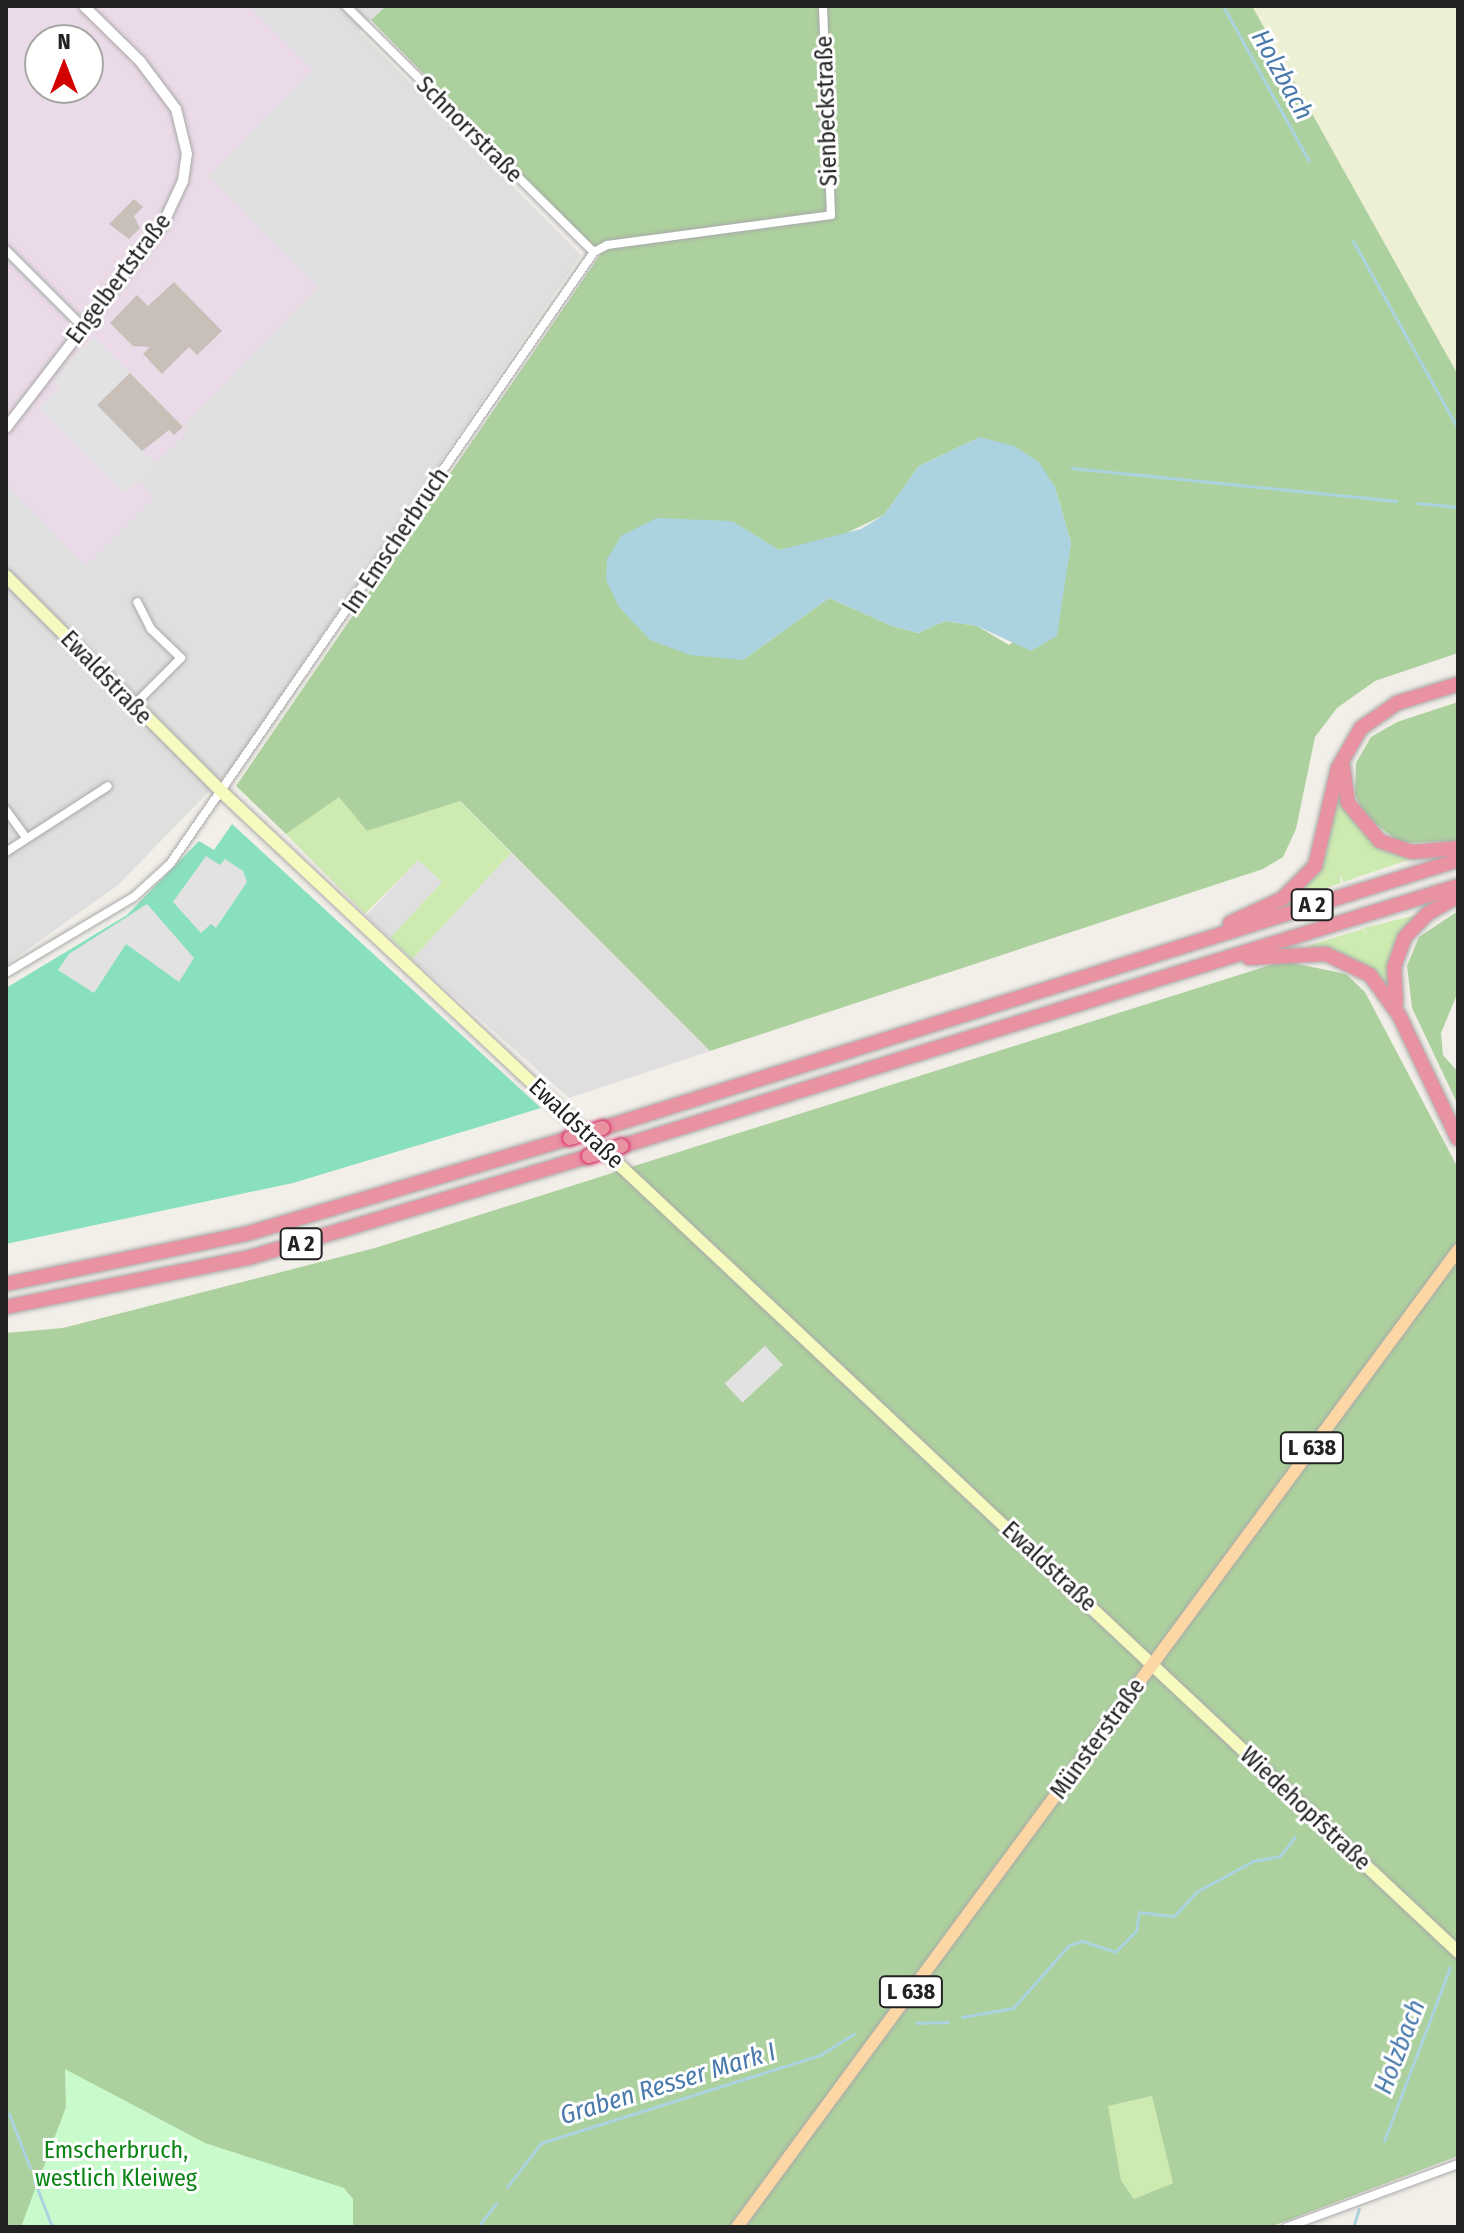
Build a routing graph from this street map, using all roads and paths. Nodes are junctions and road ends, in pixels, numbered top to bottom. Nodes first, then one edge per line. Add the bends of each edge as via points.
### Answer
1 (84, 6) edge
2 (346, 6) edge
3 (823, 6) edge
4 (6, 250) edge
5 (594, 252) junction
6 (83, 327) junction
7 (6, 428) edge
8 (6, 576) edge
9 (137, 602) dead end
10 (1458, 684) edge
11 (133, 706) junction
12 (1345, 753) junction
13 (108, 786) dead end
14 (223, 793) junction
15 (6, 810) edge
16 (26, 838) junction
17 (1458, 848) edge
18 (6, 852) edge
19 (1458, 860) edge
20 (1458, 886) edge
21 (1458, 896) edge
22 (1167, 951) junction
23 (1205, 964) junction
24 (6, 973) edge
25 (1399, 1015) junction
26 (1449, 1117) junction
27 (1458, 1132) edge
28 (1458, 1139) edge
29 (1458, 1250) edge
30 (6, 1284) edge
31 (6, 1307) edge
32 (1153, 1664) junction
33 (1458, 1952) edge
34 (1458, 2164) edge
35 (737, 2227) edge
36 (1287, 2227) edge

1 - 6 street, Engelbertstraße via 162,85 176,109 187,154 176,202
2 - 5 street, Schnorrstraße
3 - 5 street, Sienbeckstraße via 831,215 607,245
4 - 6 street
5 - 14 street, Im Emscherbruch
6 - 7 street, Engelbertstraße
8 - 11 main road, Ewaldstraße
9 - 11 street via 151,629 181,658
10 - 12 highway via 1384,710
11 - 14 main road, Ewaldstraße
12 - 17 highway via 1345,794 1367,831 1412,852
12 - 22 highway via 1332,785 1325,842 1305,879 1282,899
13 - 16 street
14 - 24 street, Im Emscherbruch via 170,864 135,896
14 - 32 main road, Ewaldstraße
15 - 16 street
16 - 18 street
19 - 22 highway, A 2
20 - 23 highway, A 2
21 - 25 highway via 1405,937 1394,967
22 - 30 highway, A 2, bridge via 261,1231
23 - 25 highway via 1326,954 1370,975
23 - 31 highway, A 2, bridge via 251,1257
25 - 26 highway
26 - 27 highway
26 - 28 highway
29 - 32 main road, Münsterstraße / L 638
32 - 33 main road, Wiedehopfstraße
32 - 35 main road, Münsterstraße / L 638
34 - 36 street

